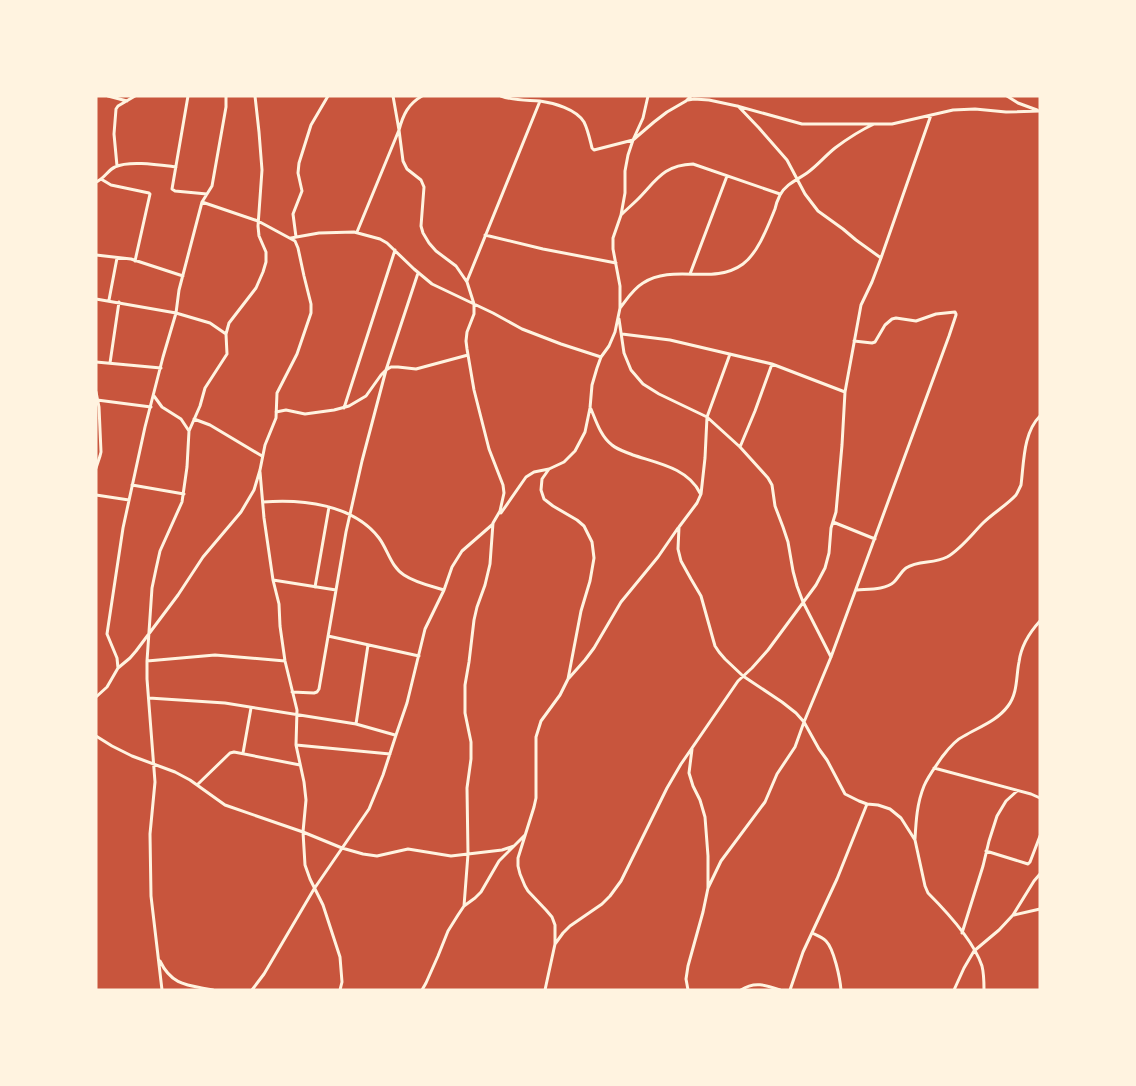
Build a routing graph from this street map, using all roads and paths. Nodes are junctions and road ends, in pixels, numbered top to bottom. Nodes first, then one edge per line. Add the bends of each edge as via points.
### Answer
1 (108, 96) edge
2 (135, 96) edge
3 (188, 96) edge
4 (226, 96) edge
5 (255, 96) edge
6 (328, 96) edge
7 (393, 96) edge
8 (422, 96) edge
9 (501, 96) edge
10 (648, 96) edge
11 (691, 96) edge
12 (1007, 96) edge
13 (127, 101) junction
14 (540, 101) junction
15 (686, 101) junction
16 (737, 106) junction
17 (1040, 111) edge
18 (931, 114) junction
19 (876, 123) junction
20 (399, 130) junction
21 (634, 140) junction
22 (117, 166) junction
23 (176, 167) junction
24 (727, 176) junction
25 (101, 179) junction
26 (798, 179) junction
27 (96, 182) edge
28 (207, 194) junction
29 (780, 194) junction
30 (202, 202) junction
31 (621, 214) junction
32 (258, 222) junction
33 (357, 232) junction
34 (485, 235) junction
35 (296, 237) junction
36 (290, 239) junction
37 (395, 250) junction
38 (96, 255) edge
39 (118, 258) junction
40 (882, 258) junction
41 (135, 261) junction
42 (616, 263) junction
43 (418, 273) junction
44 (690, 274) junction
45 (183, 276) junction
46 (467, 282) junction
47 (96, 298) edge
48 (109, 300) junction
49 (119, 302) junction
50 (474, 304) junction
51 (620, 308) junction
52 (176, 313) junction
53 (619, 317) junction
54 (226, 334) junction
55 (622, 334) junction
56 (854, 341) junction
57 (730, 354) junction
58 (468, 355) junction
59 (601, 357) junction
60 (96, 362) edge
61 (110, 364) junction
62 (772, 364) junction
63 (160, 368) junction
64 (386, 370) junction
65 (96, 392) edge
66 (845, 392) junction
67 (154, 395) junction
68 (98, 400) junction
69 (151, 407) junction
70 (344, 408) junction
71 (590, 408) junction
72 (276, 412) junction
73 (707, 416) junction
74 (1040, 416) edge
75 (194, 419) junction
76 (189, 431) junction
77 (740, 448) junction
78 (262, 456) junction
79 (98, 459) edge
80 (96, 468) edge
81 (549, 469) junction
82 (260, 470) junction
83 (132, 486) junction
84 (184, 494) junction
85 (701, 494) junction
86 (96, 495) edge
87 (129, 500) junction
88 (263, 502) junction
89 (329, 507) junction
90 (350, 514) junction
91 (833, 522) junction
92 (494, 523) junction
93 (679, 527) junction
94 (875, 539) junction
95 (273, 580) junction
96 (315, 587) junction
97 (336, 590) junction
98 (444, 590) junction
99 (857, 590) junction
100 (803, 602) junction
101 (1040, 622) edge
102 (149, 632) junction
103 (328, 636) junction
104 (368, 645) junction
105 (419, 656) junction
106 (831, 657) junction
107 (147, 661) junction
108 (284, 661) junction
109 (118, 668) junction
110 (743, 676) junction
111 (568, 679) junction
112 (292, 692) junction
113 (96, 697) edge
114 (149, 698) junction
115 (252, 708) junction
116 (297, 715) junction
117 (804, 722) junction
118 (356, 724) junction
119 (396, 735) junction
120 (96, 736) edge
121 (296, 745) junction
122 (692, 748) junction
123 (243, 753) junction
124 (390, 754) junction
125 (154, 764) junction
126 (300, 765) junction
127 (934, 768) junction
128 (198, 785) junction
129 (1017, 790) junction
130 (1040, 798) edge
131 (867, 804) junction
132 (302, 832) junction
133 (526, 834) junction
134 (1040, 836) edge
135 (915, 840) junction
136 (514, 846) junction
137 (342, 848) junction
138 (986, 851) junction
139 (468, 854) junction
140 (1040, 874) edge
141 (708, 888) junction
142 (314, 889) junction
143 (464, 906) junction
144 (1040, 909) edge
145 (1012, 915) junction
146 (812, 933) junction
147 (962, 933) junction
148 (554, 944) junction
149 (974, 951) junction
150 (159, 958) junction
151 (162, 990) edge
152 (213, 990) edge
153 (252, 990) edge
154 (340, 990) edge
155 (422, 990) edge
156 (545, 990) edge
157 (688, 990) edge
158 (741, 990) edge
159 (780, 990) edge
160 (790, 990) edge
161 (841, 990) edge
162 (954, 990) edge
163 (984, 990) edge

1 - 13 street
2 - 13 street
3 - 23 street
4 - 28 street via 212,186
5 - 32 street via 262,170
6 - 35 street via 311,126 299,163 302,191 293,216
7 - 20 street
8 - 20 street via 405,112
9 - 14 street
10 - 21 street
11 - 15 street
12 - 17 street
13 - 22 street via 116,111
14 - 21 street via 579,116 585,124 593,150
14 - 34 street
15 - 16 street via 709,100
15 - 21 street via 667,112
16 - 19 street via 802,124
16 - 26 street via 787,160
17 - 18 street via 975,109
18 - 19 street via 892,124
18 - 40 street
19 - 26 street via 836,147
20 - 33 street
20 - 46 street via 403,162 424,187 423,232 436,251 456,266
21 - 31 street via 625,170
22 - 23 street via 141,163
22 - 25 street
23 - 28 street via 173,191
24 - 29 street
24 - 31 street via 693,164 674,168 658,176
24 - 44 street
25 - 27 street
25 - 41 street via 150,194
26 - 29 street
26 - 40 street via 818,211
28 - 30 street
29 - 44 street via 766,232 743,264 726,273
30 - 32 street
30 - 45 street
31 - 42 street via 613,238
32 - 36 street
32 - 54 street via 266,265 256,288 229,323
33 - 35 street
33 - 37 street via 380,239
34 - 42 street
34 - 46 street
35 - 36 street
36 - 72 street via 298,248 311,310 297,354 277,393
37 - 43 street
37 - 70 street
38 - 39 street
39 - 41 street
39 - 48 street
40 - 56 street via 862,305
41 - 45 street
42 - 51 street
43 - 50 street via 432,284
43 - 64 street
44 - 51 street via 672,274 644,282 632,291
45 - 52 street
46 - 50 street
47 - 48 street
48 - 49 street
49 - 52 street
49 - 61 street
50 - 58 street via 467,332
50 - 59 street via 522,329
51 - 53 street
52 - 54 street via 210,323
52 - 63 street
53 - 55 street
53 - 59 street via 609,346
54 - 75 street via 227,354 205,388
55 - 57 street via 670,340
55 - 73 street via 624,353 631,370 643,384
56 - 66 street
56 - 94 street via 875,342 892,319 916,321 936,314 956,314
57 - 62 street
57 - 73 street
58 - 64 street via 416,369 398,367
58 - 92 street via 489,449 503,485 502,504
59 - 71 street via 592,385
60 - 61 street
61 - 63 street
62 - 66 street
62 - 77 street
63 - 67 street
64 - 70 street via 366,396
64 - 90 street
65 - 68 street
66 - 91 street
67 - 69 street
67 - 76 street via 162,407 181,419
68 - 69 street
68 - 79 street via 101,452
69 - 83 street
70 - 72 street via 305,414 286,410
71 - 81 street via 585,432 575,451 564,462
71 - 85 street via 606,440 612,445 691,478
72 - 78 street
73 - 77 street
73 - 85 street
74 - 99 street via 1030,431 1019,491 1012,499 949,556 912,565 888,586
75 - 76 street
75 - 78 street
76 - 84 street
77 - 100 street via 772,485 774,506 788,542
78 - 82 street
79 - 80 street
81 - 92 street via 526,477
81 - 111 street via 542,479 544,499 584,526 594,550
82 - 88 street
82 - 102 street via 254,490 241,512 203,557
83 - 84 street
83 - 87 street
84 - 102 street via 160,551 152,588
85 - 93 street
86 - 87 street
87 - 109 street via 107,634
88 - 89 street via 290,500
88 - 95 street
89 - 90 street
89 - 96 street
90 - 97 street
90 - 98 street via 370,527 395,567 404,575
91 - 94 street
91 - 100 street via 824,568
92 - 98 street via 456,558
92 - 139 street via 490,564 474,620 464,685 471,742 467,788
93 - 110 street via 681,561 702,596 715,646
93 - 111 street via 621,602 586,660
94 - 99 street
95 - 96 street
95 - 108 street via 279,604
96 - 97 street
97 - 103 street
98 - 105 street via 425,629
99 - 106 street
100 - 106 street
100 - 110 street via 768,650
101 - 127 street via 1022,648 1016,688 1008,707 991,722 961,737
102 - 107 street
102 - 109 street via 130,658
103 - 104 street
103 - 112 street via 319,689 317,692
104 - 105 street
104 - 118 street
105 - 119 street
106 - 117 street
107 - 108 street via 215,655
107 - 114 street
108 - 112 street
109 - 113 street via 107,687
110 - 117 street via 782,702
110 - 122 street
111 - 133 street via 541,721 536,737 536,798
112 - 116 street
114 - 115 street
114 - 125 street
115 - 116 street
115 - 123 street
116 - 118 street
116 - 121 street
117 - 131 street via 845,794
117 - 141 street via 795,747 765,802 721,861
118 - 119 street
119 - 124 street
120 - 125 street
121 - 124 street
121 - 126 street
122 - 141 street via 689,773 705,817
122 - 148 street via 610,896 570,926
123 - 126 street
123 - 128 street via 230,753
124 - 137 street via 369,809
125 - 128 street
125 - 150 street via 151,896
126 - 132 street via 306,800
127 - 129 street
127 - 135 street via 921,795
128 - 132 street via 225,805
129 - 130 street
129 - 138 street via 997,816
131 - 135 street via 885,806 896,813
131 - 146 street
132 - 137 street
132 - 142 street via 305,865
133 - 136 street
133 - 148 street via 518,858 520,874 528,891 552,917
134 - 138 street via 1028,864
135 - 147 street via 928,893
136 - 139 street
136 - 143 street via 499,861 475,898
137 - 139 street via 377,856 408,849 451,856
137 - 142 street
138 - 147 street
139 - 143 street
140 - 145 street
141 - 157 street via 688,966
142 - 153 street
142 - 154 street via 323,905 340,957
143 - 155 street via 448,931
144 - 145 street
145 - 149 street
146 - 160 street
146 - 161 street via 826,941 831,949
147 - 149 street
148 - 156 street
149 - 162 street
149 - 163 street via 982,966
150 - 151 street
150 - 152 street via 175,980
158 - 159 street via 757,984

